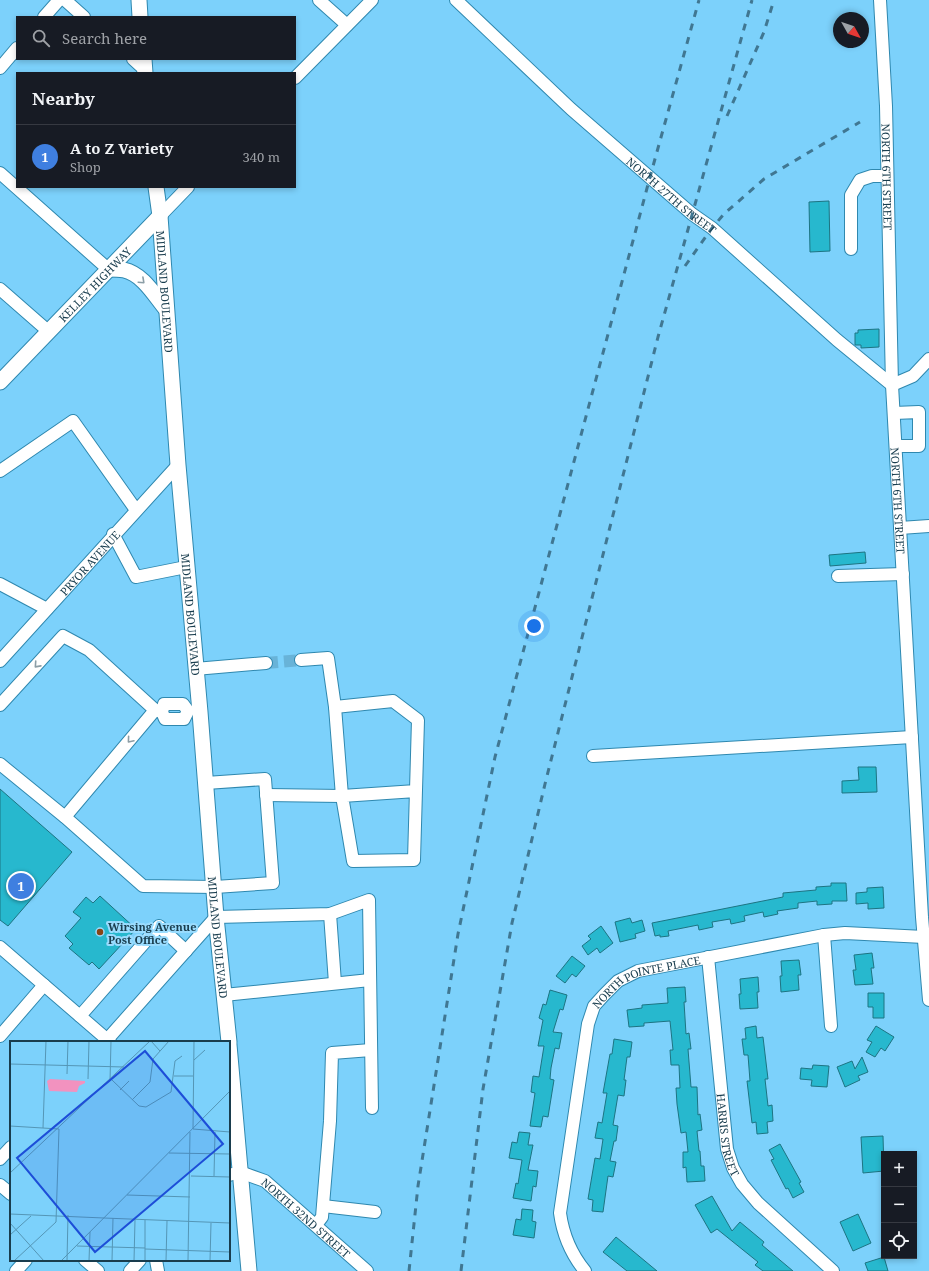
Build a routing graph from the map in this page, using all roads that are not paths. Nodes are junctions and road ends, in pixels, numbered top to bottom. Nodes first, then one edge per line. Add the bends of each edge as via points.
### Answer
1 (59, 0) edge
2 (65, 0) edge
3 (139, 0) edge
4 (319, 0) edge
5 (372, 0) edge
6 (456, 0) edge
7 (880, 0) edge
8 (45, 16) edge
9 (83, 16) edge
10 (140, 16) edge
11 (347, 25) junction
12 (16, 49) edge
13 (134, 60) edge
14 (145, 67) edge
15 (0, 68) edge
16 (296, 77) edge
17 (0, 173) edge
18 (887, 176) junction
19 (16, 187) edge
20 (17, 188) edge
21 (156, 188) edge
22 (187, 188) edge
23 (160, 216) junction
24 (851, 249) dead end
25 (108, 269) junction
26 (0, 289) edge
27 (166, 309) junction
28 (48, 331) junction
29 (929, 359) edge
30 (0, 382) edge
31 (892, 385) junction
32 (894, 413) junction
33 (896, 446) junction
34 (178, 464) junction
35 (0, 471) edge
36 (136, 510) junction
37 (929, 526) edge
38 (900, 528) junction
39 (113, 534) junction
40 (186, 567) junction
41 (903, 574) junction
42 (838, 576) dead end
43 (0, 584) edge
44 (47, 609) junction
45 (0, 660) edge
46 (301, 660) tunnel mouth
47 (266, 663) tunnel mouth
48 (196, 669) junction
49 (0, 705) edge
50 (335, 708) junction
51 (159, 711) junction
52 (194, 712) junction
53 (912, 737) junction
54 (593, 756) dead end
55 (0, 764) edge
56 (206, 783) junction
57 (416, 791) junction
58 (266, 795) junction
59 (342, 796) junction
60 (65, 817) junction
61 (215, 887) junction
62 (330, 914) junction
63 (216, 917) junction
64 (926, 920) edge
65 (824, 935) junction
66 (924, 938) junction
67 (0, 947) edge
68 (186, 951) junction
69 (708, 957) junction
70 (370, 980) junction
71 (335, 983) junction
72 (44, 985) junction
73 (224, 995) junction
74 (929, 1000) edge
75 (80, 1016) junction
76 (830, 1026) dead end
77 (0, 1036) edge
78 (107, 1041) edge
79 (229, 1041) edge
80 (371, 1050) junction
81 (230, 1062) edge
82 (372, 1108) dead end
83 (234, 1139) edge
84 (10, 1148) edge
85 (0, 1159) edge
86 (234, 1173) edge
87 (0, 1185) edge
88 (10, 1193) edge
89 (323, 1206) junction
90 (375, 1212) dead end
91 (316, 1225) junction
92 (25, 1261) edge
93 (86, 1261) edge
94 (139, 1261) edge
95 (156, 1261) edge
96 (16, 1271) edge
97 (98, 1271) edge
98 (130, 1271) edge
99 (158, 1271) edge
100 (249, 1271) edge
101 (367, 1271) edge
102 (585, 1271) edge
103 (833, 1271) edge

1 - 8 street
2 - 9 street
3 - 10 main road
4 - 11 street
5 - 11 street
6 - 31 street, NORTH 27TH STREET via 571,109
7 - 18 street, NORTH 6TH STREET
11 - 16 street
12 - 15 street
13 - 14 street
17 - 19 street
18 - 24 street via 872,176 860,180 851,195
18 - 31 street, NORTH 6TH STREET
20 - 25 street
21 - 23 main road, MIDLAND BOULEVARD
22 - 23 street, KELLEY HIGHWAY
23 - 25 main road, KELLEY HIGHWAY
23 - 27 main road, MIDLAND BOULEVARD
25 -> 27 main road via 126,270 138,276
25 - 28 main road, KELLEY HIGHWAY
26 - 28 street
27 - 34 main road, MIDLAND BOULEVARD
28 - 30 main road, KELLEY HIGHWAY
29 - 31 street via 913,376
31 - 32 street, NORTH 6TH STREET
32 - 33 street, NORTH 6TH STREET
32 - 33 street via 920,412 919,446
33 - 38 street, NORTH 6TH STREET
34 - 36 street, PRYOR AVENUE
34 - 40 main road, MIDLAND BOULEVARD
35 - 36 street via 74,421
36 - 39 street, PRYOR AVENUE
37 - 38 street
38 - 41 street, NORTH 6TH STREET
39 - 40 street via 136,577
39 - 44 street, PRYOR AVENUE
40 - 48 main road, MIDLAND BOULEVARD
41 - 42 street
41 - 53 street, NORTH 6TH STREET
43 - 44 street
44 - 45 street, PRYOR AVENUE
46 - 50 street via 328,658
47 - 48 street
48 - 52 main road, MIDLAND BOULEVARD
51 -> 49 street via 90,650 63,636
50 - 57 street via 393,701 418,720
50 - 59 street
51 - 52 street via 165,719 184,719
51 -> 60 street
52 - 56 main road, MIDLAND BOULEVARD
53 - 54 street
53 - 64 street, NORTH 6TH STREET
55 - 60 street
56 - 58 street via 265,778
56 - 61 main road, MIDLAND BOULEVARD
57 - 59 street
57 - 59 street via 414,860 353,861
58 - 59 street
58 - 61 street via 273,883
60 - 61 street via 143,886
61 - 63 main road, MIDLAND BOULEVARD
62 - 63 street
62 - 70 street via 369,900
62 - 71 street
63 - 68 street
63 - 73 main road, MIDLAND BOULEVARD
64 - 66 street, NORTH 6TH STREET
65 - 66 street, NORTH POINTE PLACE via 845,933
65 - 69 street, NORTH POINTE PLACE
65 - 76 street
66 - 74 street, NORTH 6TH STREET
67 - 72 street
68 - 75 street via 159,926
68 - 78 street
69 - 102 street, NORTH POINTE PLACE via 638,971 618,981 594,1006 588,1024 560,1213 570,1248
69 - 103 street, HARRIS STREET via 727,1149 734,1168 742,1184 758,1203
70 - 71 street
70 - 80 street
71 - 73 street
72 - 75 street
72 - 77 street
73 - 79 main road, MIDLAND BOULEVARD
75 - 78 street
80 - 82 street
80 - 89 street via 332,1053
81 - 83 main road, MIDLAND BOULEVARD
83 - 86 main road, MIDLAND BOULEVARD
84 - 85 street
86 - 91 street, NORTH 32ND STREET via 265,1181
86 - 100 main road, MIDLAND BOULEVARD
87 - 88 street
89 - 90 street
89 - 91 street via 322,1217
91 - 101 street, NORTH 32ND STREET
92 - 96 street
93 - 97 street
94 - 98 street
95 - 99 street

